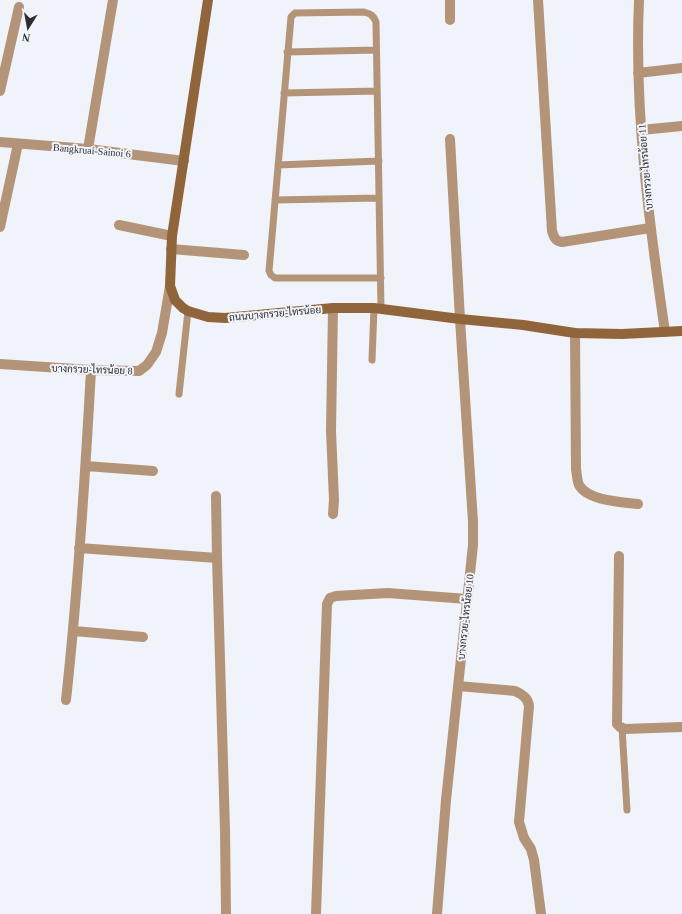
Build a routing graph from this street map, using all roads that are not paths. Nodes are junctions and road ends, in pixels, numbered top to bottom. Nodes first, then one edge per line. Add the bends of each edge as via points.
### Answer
1 (113, 0) edge
2 (208, 0) edge
3 (450, 0) edge
4 (538, 0) edge
5 (639, 0) edge
6 (19, 7) dead end
7 (450, 20) dead end
8 (376, 50) junction
9 (288, 52) junction
10 (682, 68) edge
11 (638, 73) junction
12 (0, 90) edge
13 (377, 91) junction
14 (284, 92) junction
15 (682, 126) edge
16 (641, 130) junction
17 (450, 140) dead end
18 (0, 142) edge
19 (18, 144) junction
20 (88, 149) junction
21 (184, 160) junction
22 (378, 161) junction
23 (278, 165) junction
24 (379, 198) junction
25 (276, 200) junction
26 (119, 225) dead end
27 (0, 227) edge
28 (650, 228) junction
29 (172, 236) junction
30 (171, 249) junction
31 (244, 255) dead end
32 (381, 278) junction
33 (170, 286) junction
34 (333, 308) junction
35 (377, 309) junction
36 (188, 311) junction
37 (460, 319) junction
38 (682, 331) edge
39 (575, 332) junction
40 (665, 332) junction
41 (372, 360) dead end
42 (0, 364) edge
43 (91, 370) junction
44 (179, 394) dead end
45 (86, 466) junction
46 (153, 471) dead end
47 (216, 496) dead end
48 (638, 504) dead end
49 (333, 514) dead end
50 (79, 548) junction
51 (619, 556) dead end
52 (217, 558) junction
53 (467, 599) junction
54 (74, 631) junction
55 (143, 636) dead end
56 (458, 686) junction
57 (66, 700) dead end
58 (682, 727) edge
59 (622, 728) junction
60 (627, 810) dead end
61 (226, 914) edge
62 (316, 914) edge
63 (437, 914) edge
64 (541, 914) edge

1 - 20 street
2 - 21 main road, ถนนบางกรวย-ไทรน้อย
3 - 7 street
4 - 28 street via 554,238 562,242
5 - 11 street, บางกรวย-ไทรน้อย 11
6 - 12 street
8 - 9 lane
8 - 9 lane via 376,22 371,14 295,13 291,17
8 - 13 lane
9 - 14 lane
10 - 11 street
11 - 16 street, บางกรวย-ไทรน้อย 11
13 - 14 lane
13 - 22 lane
14 - 23 lane
15 - 16 street
16 - 28 street, บางกรวย-ไทรน้อย 11
17 - 37 street, บางกรวย-ไทรน้อย 10
18 - 19 street, Bangkruai-Sainoi 6
19 - 20 street, Bangkruai-Sainoi 6
19 - 27 street
20 - 21 street, Bangkruai-Sainoi 6
21 - 29 main road, ถนนบางกรวย-ไทรน้อย
22 - 23 lane
22 - 24 lane
23 - 25 lane
24 - 25 lane
24 - 32 lane
25 - 32 lane via 269,271 275,278
26 - 29 street
28 - 40 street, บางกรวย-ไทรน้อย 11
29 - 30 main road, ถนนบางกรวย-ไทรน้อย
30 - 31 street
30 - 33 main road, ถนนบางกรวย-ไทรน้อย
32 - 35 lane
33 - 36 main road, ถนนบางกรวย-ไทรน้อย via 175,300
33 - 43 street, บางกรวย-ไทรน้อย 8 via 162,333 156,352 147,365 139,371
34 - 35 main road, ถนนบางกรวย-ไทรน้อย
34 - 36 main road, ถนนบางกรวย-ไทรน้อย via 225,318 208,317
34 - 49 street
35 - 37 main road, ถนนบางกรวย-ไทรน้อย
35 - 41 lane
36 - 44 lane
37 - 39 main road, ถนนบางกรวย-ไทรน้อย
37 - 53 street, บางกรวย-ไทรน้อย 10 via 473,522
38 - 40 main road, ถนนบางกรวย-ไทรน้อย
39 - 40 main road, ถนนบางกรวย-ไทรน้อย
39 - 48 street via 578,484 582,490 595,496
42 - 43 street, บางกรวย-ไทรน้อย 8
43 - 45 street
45 - 46 street
45 - 50 street
47 - 52 street
50 - 52 street
50 - 54 street
51 - 59 street via 616,714 617,724
52 - 61 street
53 - 56 street, บางกรวย-ไทรน้อย 10
53 - 62 street via 388,593 336,596 330,598 327,604
54 - 55 street
54 - 57 street
56 - 63 street, บางกรวย-ไทรน้อย 10
56 - 64 street via 515,691 528,700 519,822 534,860
58 - 59 street
59 - 60 lane

